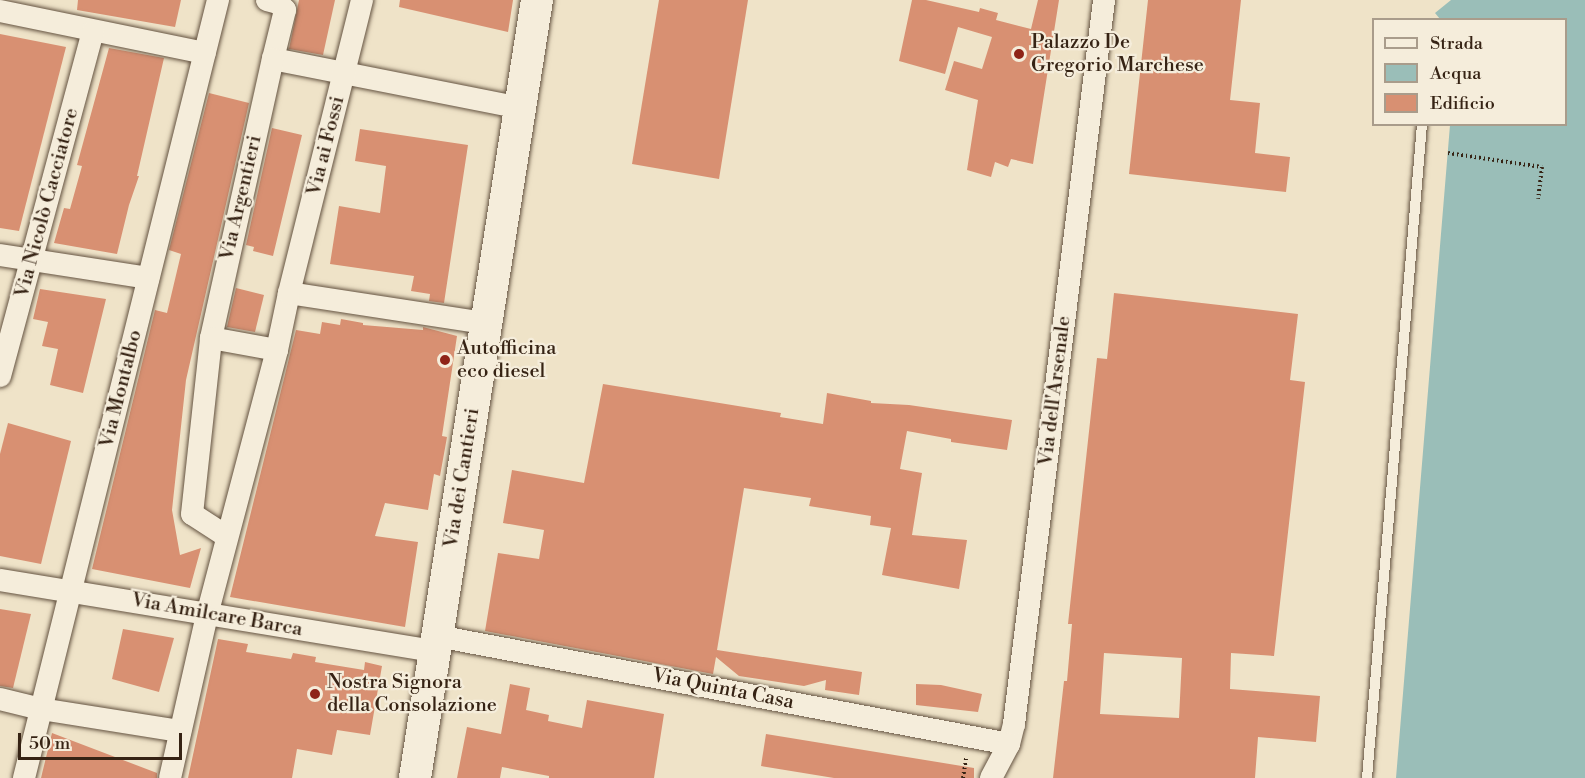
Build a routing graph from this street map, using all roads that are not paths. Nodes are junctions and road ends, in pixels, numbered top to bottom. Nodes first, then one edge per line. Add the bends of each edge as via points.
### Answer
1 (218, 0) edge
2 (362, 0) edge
3 (537, 0) edge
4 (1104, 0) edge
5 (276, 5) edge
6 (0, 11) edge
7 (93, 31) junction
8 (205, 53) junction
9 (273, 59) junction
10 (344, 74) junction
11 (520, 108) junction
12 (1422, 126) edge
13 (0, 255) edge
14 (32, 259) junction
15 (148, 278) junction
16 (289, 293) junction
17 (486, 322) junction
18 (211, 338) junction
19 (277, 350) junction
20 (0, 376) edge
21 (226, 536) junction
22 (0, 580) edge
23 (70, 590) junction
24 (207, 615) junction
25 (436, 643) junction
26 (0, 699) edge
27 (41, 709) junction
28 (180, 731) junction
29 (1009, 744) junction
30 (24, 778) edge
31 (170, 778) edge
32 (415, 778) edge
33 (991, 778) edge
34 (1367, 778) edge

1 - 8 street, Via Montalbo
2 - 10 street, Via ai Fossi
3 - 11 main road, Via dei Cantieri
4 - 29 street, Via dell'Arsenale
5 - 9 street, Via Argentieri
6 - 7 street
7 - 8 street
7 - 14 street, Via Nicolò Cacciatore
8 - 15 street, Via Montalbo
9 - 10 street
9 - 18 street, Via Argentieri
10 - 11 street
10 - 16 street, Via ai Fossi
11 - 17 main road, Via dei Cantieri
12 - 34 lane
13 - 14 street
14 - 15 street
14 - 20 street, Via Nicolò Cacciatore
15 - 23 street, Via Montalbo
16 - 17 street
16 - 19 street, Via ai Fossi
17 - 25 main road, Via dei Cantieri
18 - 19 street
18 - 21 street, Via Argentieri via 192,513
19 - 21 street, Via ai Fossi
21 - 24 street, Via ai Fossi
22 - 23 street, Via Amilcare Barca
23 - 24 street, Via Amilcare Barca
23 - 27 street, Via Montalbo
24 - 25 street, Via Amilcare Barca
24 - 28 street, Via ai Fossi
25 - 29 street, Via Quinta Casa
25 - 32 main road, Via dei Cantieri
26 - 27 street
27 - 28 street
27 - 30 street, Via Montalbo
28 - 31 street, Via ai Fossi
29 - 33 street, Via dell'Arsenale

